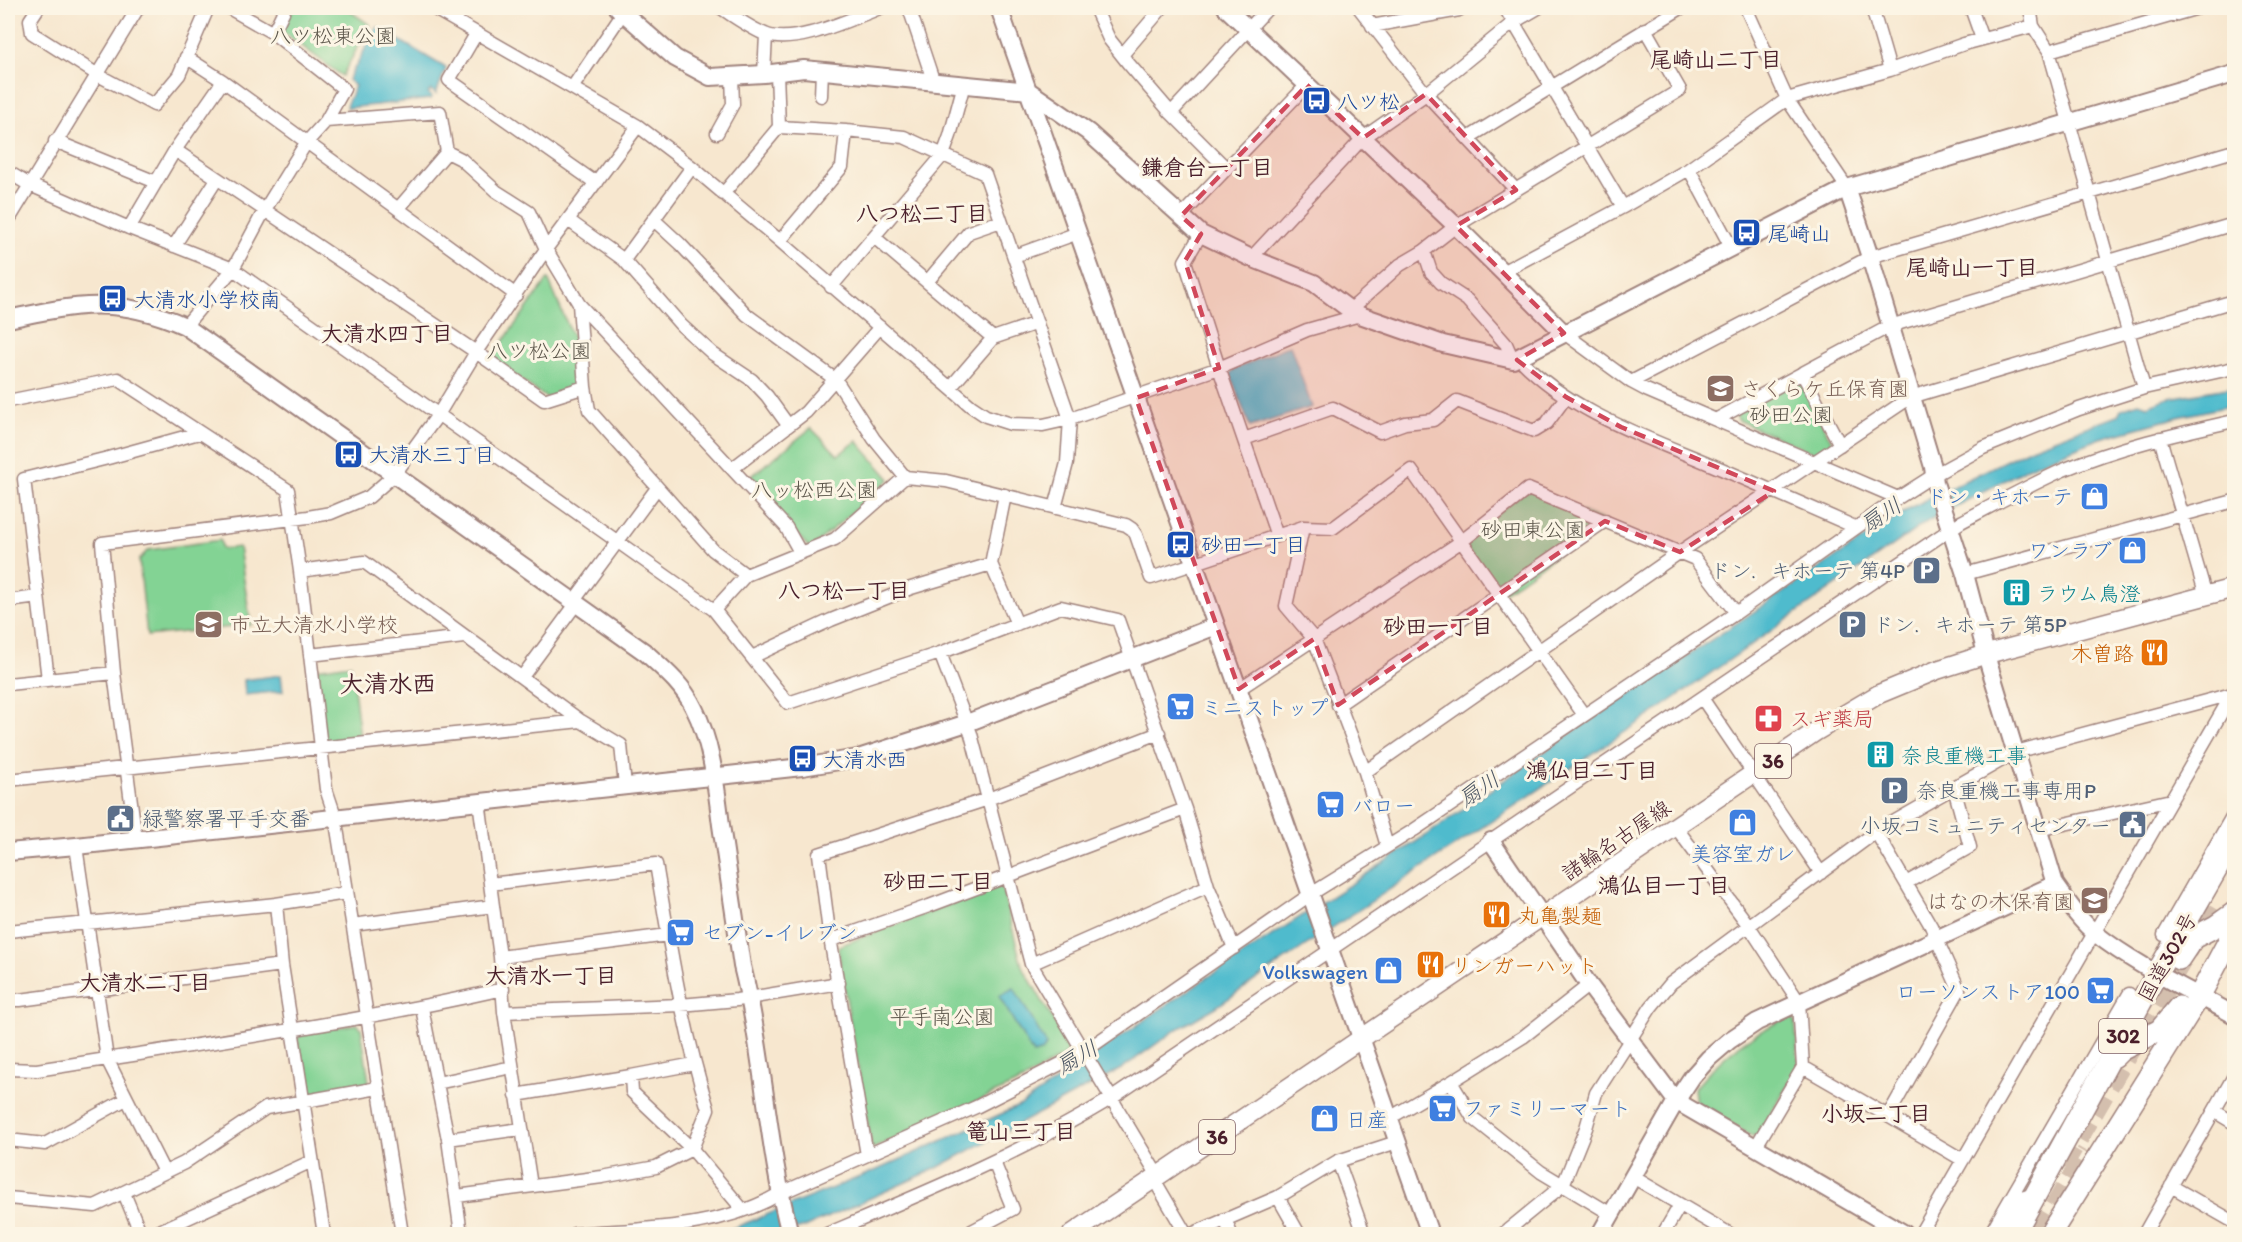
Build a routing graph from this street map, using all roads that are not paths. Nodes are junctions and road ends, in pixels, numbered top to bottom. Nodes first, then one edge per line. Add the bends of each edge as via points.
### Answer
1 (38, 8) edge
2 (138, 8) edge
3 (208, 8) edge
4 (230, 8) edge
5 (285, 8) edge
6 (433, 8) edge
7 (721, 8) edge
8 (880, 8) edge
9 (909, 8) edge
10 (999, 8) edge
11 (1095, 8) edge
12 (1162, 8) edge
13 (1226, 8) edge
14 (1268, 8) edge
15 (1359, 8) edge
16 (1457, 8) edge
17 (1505, 8) edge
18 (1539, 8) edge
19 (1681, 8) edge
20 (1746, 8) edge
21 (1872, 8) edge
22 (1971, 8) edge
23 (2030, 8) edge
24 (2198, 8) edge
25 (622, 9) edge
26 (1514, 22) junction
27 (1372, 26) junction
28 (2033, 26) junction
29 (1248, 29) junction
30 (1646, 29) junction
31 (273, 33) junction
32 (476, 34) junction
33 (766, 35) junction
34 (1982, 39) junction
35 (2049, 51) junction
36 (1122, 55) junction
37 (186, 57) junction
38 (822, 70) junction
39 (1890, 70) junction
40 (771, 73) junction
41 (2235, 74) edge
42 (98, 75) junction
43 (732, 76) junction
44 (933, 80) junction
45 (223, 81) junction
46 (964, 84) junction
47 (1307, 85) junction
48 (1552, 86) junction
49 (572, 88) junction
50 (1029, 91) junction
51 (1426, 94) junction
52 (821, 96) dead end
53 (1787, 99) junction
54 (1171, 113) junction
55 (326, 121) junction
56 (2069, 122) junction
57 (638, 126) junction
58 (779, 127) junction
59 (846, 131) junction
60 (717, 133) dead end
61 (1363, 138) junction
62 (1468, 138) junction
63 (55, 141) junction
64 (306, 143) junction
65 (1587, 148) junction
66 (175, 150) junction
67 (2235, 151) edge
68 (447, 152) junction
69 (942, 155) junction
70 (692, 167) junction
71 (1226, 168) junction
72 (1689, 169) junction
73 (8, 172) edge
74 (217, 179) junction
75 (156, 182) junction
76 (596, 183) junction
77 (28, 184) junction
78 (1847, 188) junction
79 (1516, 190) junction
80 (2090, 193) junction
81 (723, 194) junction
82 (1623, 207) junction
83 (398, 209) junction
84 (264, 211) junction
85 (1182, 216) junction
86 (8, 220) edge
87 (568, 220) junction
88 (654, 220) junction
89 (1001, 220) junction
90 (2235, 224) edge
91 (1456, 226) junction
92 (129, 228) junction
93 (1078, 233) junction
94 (1201, 234) junction
95 (874, 237) junction
96 (780, 241) junction
97 (174, 246) junction
98 (1731, 247) junction
99 (546, 249) junction
100 (1424, 251) junction
101 (1014, 256) junction
102 (1870, 257) junction
103 (1251, 258) junction
104 (624, 260) junction
105 (2109, 262) junction
106 (233, 269) junction
107 (1502, 272) junction
108 (927, 282) junction
109 (831, 287) junction
110 (516, 295) junction
111 (2235, 301) edge
112 (579, 304) junction
113 (1355, 313) junction
114 (8, 319) edge
115 (1037, 323) junction
116 (185, 326) junction
117 (1890, 326) junction
118 (880, 327) junction
119 (2128, 331) junction
120 (1564, 333) junction
121 (993, 338) junction
122 (476, 352) junction
123 (1516, 359) junction
124 (1219, 368) junction
125 (2235, 368) edge
126 (1802, 373) junction
127 (836, 380) junction
128 (1631, 382) junction
129 (585, 387) junction
130 (950, 388) junction
131 (2144, 388) junction
132 (1566, 397) junction
133 (1911, 397) junction
134 (1136, 398) junction
135 (8, 401) edge
136 (438, 415) junction
137 (1070, 419) junction
138 (1717, 419) junction
139 (2235, 421) edge
140 (788, 424) junction
141 (199, 433) junction
142 (2160, 438) junction
143 (1244, 439) junction
144 (1840, 445) junction
145 (1817, 462) junction
146 (733, 468) junction
147 (394, 475) junction
148 (905, 477) junction
149 (1935, 479) junction
150 (657, 488) junction
151 (1774, 491) junction
152 (1005, 495) junction
153 (1898, 498) junction
154 (2235, 501) edge
155 (1055, 508) junction
156 (2182, 515) junction
157 (291, 519) junction
158 (1605, 521) junction
159 (1949, 525) junction
160 (1303, 527) junction
161 (1855, 527) junction
162 (1277, 536) junction
163 (1462, 541) junction
164 (618, 543) junction
165 (800, 552) junction
166 (1680, 552) junction
167 (991, 564) junction
168 (1195, 564) junction
169 (300, 571) junction
170 (1965, 574) junction
171 (746, 575) junction
172 (2235, 588) edge
173 (1500, 595) junction
174 (2206, 596) junction
175 (38, 597) junction
176 (2235, 600) edge
177 (8, 601) edge
178 (575, 603) junction
179 (714, 610) junction
180 (1736, 613) junction
181 (1017, 624) junction
182 (1216, 626) junction
183 (464, 637) junction
184 (1314, 639) junction
185 (1539, 651) junction
186 (940, 653) junction
187 (310, 655) junction
188 (752, 657) junction
189 (1132, 659) junction
190 (1988, 659) junction
191 (114, 673) junction
192 (522, 677) junction
193 (48, 679) junction
194 (8, 684) edge
195 (1239, 689) junction
196 (2233, 692) edge
197 (1702, 698) junction
198 (1338, 705) junction
199 (1584, 715) junction
200 (581, 721) junction
201 (967, 723) junction
202 (1159, 733) junction
203 (320, 747) junction
204 (2016, 752) junction
205 (127, 769) junction
206 (1365, 772) junction
207 (714, 776) junction
208 (1756, 778) junction
209 (8, 780) edge
210 (625, 786) junction
211 (1954, 788) junction
212 (988, 799) junction
213 (2171, 800) junction
214 (479, 801) junction
215 (1185, 809) junction
216 (2235, 813) edge
217 (335, 816) junction
218 (2038, 830) junction
219 (1876, 832) junction
220 (1682, 834) junction
221 (2235, 839) edge
222 (136, 840) junction
223 (1491, 841) junction
224 (76, 846) junction
225 (1387, 846) junction
226 (8, 852) edge
227 (2235, 868) edge
228 (1821, 873) junction
229 (1007, 875) junction
230 (1906, 883) junction
231 (490, 884) junction
232 (2055, 884) junction
233 (1208, 886) junction
234 (346, 893) junction
235 (1313, 900) junction
236 (2217, 901) edge
237 (276, 904) junction
238 (493, 906) junction
239 (1545, 921) junction
240 (86, 922) junction
241 (353, 925) junction
242 (1749, 926) junction
243 (2235, 930) edge
244 (8, 931) edge
245 (2094, 932) junction
246 (668, 935) junction
247 (2164, 935) dead end
248 (1937, 938) junction
249 (832, 940) junction
250 (1328, 944) junction
251 (1234, 948) junction
252 (500, 957) junction
253 (1031, 964) junction
254 (282, 965) junction
255 (2157, 973) junction
256 (838, 983) junction
257 (1589, 985) junction
258 (96, 990) junction
259 (503, 990) junction
260 (2129, 994) dead end
261 (2200, 995) junction
262 (749, 997) junction
263 (8, 1000) edge
264 (1798, 1002) junction
265 (680, 1005) junction
266 (422, 1008) junction
267 (504, 1012) junction
268 (2235, 1016) edge
269 (366, 1018) junction
270 (292, 1031) junction
271 (1630, 1041) junction
272 (1362, 1045) junction
273 (1085, 1056) junction
274 (107, 1059) junction
275 (2108, 1063) junction
276 (694, 1064) junction
277 (512, 1067) junction
278 (1803, 1067) junction
279 (8, 1069) edge
280 (631, 1076) junction
281 (2235, 1076) edge
282 (1451, 1082) junction
283 (437, 1083) junction
284 (378, 1088) junction
285 (1108, 1093) junction
286 (516, 1095) junction
287 (126, 1099) junction
288 (304, 1101) junction
289 (1676, 1101) junction
290 (2214, 1111) junction
291 (1888, 1116) junction
292 (1388, 1119) junction
293 (2235, 1123) edge
294 (520, 1129) junction
295 (448, 1139) junction
296 (8, 1140) edge
297 (1396, 1142) junction
298 (1755, 1148) junction
299 (692, 1149) junction
300 (867, 1155) junction
301 (1963, 1160) junction
302 (312, 1161) junction
303 (1338, 1161) junction
304 (994, 1162) junction
305 (164, 1172) junction
306 (1633, 1177) junction
307 (1158, 1182) junction
308 (1563, 1185) junction
309 (531, 1186) junction
310 (2171, 1186) junction
311 (124, 1193) junction
312 (2038, 1193) junction
313 (457, 1196) junction
314 (1278, 1197) junction
315 (8, 1198) edge
316 (781, 1201) junction
317 (1680, 1205) junction
318 (743, 1210) junction
319 (2064, 1211) junction
320 (1611, 1215) junction
321 (1225, 1219) junction
322 (2235, 1222) edge
323 (850, 1230) edge
324 (1723, 1233) edge
325 (141, 1234) edge
326 (153, 1234) edge
327 (324, 1234) edge
328 (402, 1234) edge
329 (461, 1234) edge
330 (574, 1234) edge
331 (790, 1234) edge
332 (827, 1234) edge
333 (966, 1234) edge
334 (1072, 1234) edge
335 (1091, 1234) edge
336 (1186, 1234) edge
337 (1191, 1234) edge
338 (1231, 1234) edge
339 (1299, 1234) edge
340 (1364, 1234) edge
341 (1430, 1234) edge
342 (1503, 1234) edge
343 (1600, 1234) edge
344 (1663, 1234) edge
345 (1905, 1234) edge
346 (1920, 1234) edge
347 (1990, 1234) edge
348 (1995, 1234) edge
349 (2014, 1234) edge
350 (2050, 1234) edge
351 (2065, 1234) edge
352 (2144, 1234) edge

1 - 42 street via 30,20 32,33
2 - 42 street
3 - 37 street
4 - 31 street
5 - 31 street
6 - 32 street
7 - 33 street
8 - 33 street via 808,34
9 - 44 street
10 - 50 street
11 - 36 street via 1109,39
12 - 36 street
13 - 29 street
14 - 29 street
15 - 27 street
16 - 27 street
17 - 26 street
18 - 26 street
19 - 30 street
20 - 53 street
21 - 39 street
22 - 34 street
23 - 28 street
24 - 35 street
25 - 43 street via 675,58 710,77
25 - 49 street
26 - 48 street
26 - 51 street
27 - 51 street
28 - 34 street
28 - 35 street
29 - 47 street
29 - 54 street
30 - 48 street
30 - 65 street via 1680,90
31 - 55 street via 344,89
32 - 49 street
32 - 76 street via 449,80
33 - 40 street
34 - 39 street
35 - 56 street
36 - 54 street
37 - 42 street via 179,75 154,105
37 - 45 street
38 - 40 street
38 - 44 street
38 - 52 street
39 - 53 street
40 - 43 street
40 - 58 street
41 - 56 street
42 - 63 street
43 - 60 street via 734,104
44 - 46 street
45 - 64 street
45 - 66 street
46 - 50 street
46 - 69 street
47 - 61 street
47 - 71 street
48 - 62 street
48 - 65 street
49 - 57 street
50 - 85 street via 1088,132
50 - 93 street
51 - 61 street
51 - 62 street
53 - 72 street
53 - 78 street
54 - 71 street
55 - 64 street
55 - 68 street via 440,112
56 - 78 street
56 - 80 street
57 - 70 street
57 - 76 street
58 - 59 street
58 - 81 street
59 - 69 street via 904,137
59 - 96 street via 842,167
61 - 91 street
61 - 103 street
62 - 79 street
63 - 75 street
63 - 77 street
64 - 83 street
64 - 84 street
65 - 79 street
65 - 82 street
66 - 74 street
66 - 75 street
67 - 80 street
68 - 83 street
68 - 99 street via 462,159 496,191 529,212
69 - 89 street via 986,174
69 - 95 street
70 - 81 street
70 - 88 street
71 - 85 street
72 - 82 street
72 - 98 street
73 - 77 street
74 - 84 street
74 - 97 street
75 - 92 street
76 - 87 street
77 - 86 street
77 - 92 street
78 - 98 street
78 - 102 street
79 - 91 street
80 - 102 street
80 - 105 street
81 - 96 street
82 - 107 street
83 - 110 street
84 - 106 street
84 - 122 street
85 - 94 street
87 - 99 street
87 - 104 street
88 - 104 street
88 - 127 street via 747,315
89 - 101 street
89 - 108 street via 969,232
90 - 105 street
91 - 100 street
91 - 107 street
92 - 97 street
93 - 101 street
93 - 134 street
94 - 103 street
94 - 124 street via 1185,261
95 - 108 street
95 - 109 street
96 - 109 street
97 - 106 street
98 - 120 street
99 - 110 street
99 - 112 street
100 - 113 street via 1400,265
100 - 123 street via 1431,272 1467,300
101 - 115 street
102 - 117 street
102 - 128 street
103 - 113 street via 1314,283
104 - 140 street via 681,325 713,354 752,380
105 - 117 street
105 - 119 street
106 - 116 street
106 - 136 street
107 - 120 street
108 - 121 street
109 - 118 street
110 - 122 street
111 - 119 street
112 - 129 street
112 - 146 street
113 - 123 street via 1443,344
113 - 124 street
114 - 116 street via 69,306 119,306
115 - 121 street
115 - 137 street
116 - 147 street
117 - 126 street
117 - 133 street
118 - 127 street
118 - 130 street
119 - 131 street
119 - 133 street
120 - 123 street
120 - 128 street
121 - 130 street
122 - 129 street via 544,400
122 - 136 street
123 - 132 street
124 - 134 street
124 - 143 street
125 - 131 street
126 - 138 street
126 - 144 street
127 - 140 street via 806,412
127 - 148 street via 874,439
128 - 138 street
129 - 150 street via 590,410
130 - 137 street via 986,416 1011,424 1043,425
131 - 149 street via 2079,409 1983,448
132 - 143 street via 1547,423 1534,431 1457,401 1433,420 1405,423 1380,432 1333,408
132 - 151 street via 1621,427
133 - 144 street
133 - 149 street
134 - 137 street
134 - 168 street
135 - 141 street via 118,379
136 - 147 street
136 - 164 street
137 - 155 street via 1067,463
138 - 145 street
139 - 142 street
140 - 146 street
141 - 157 street via 288,490
141 - 175 street via 24,479
142 - 156 street
142 - 159 street via 2066,469
143 - 162 street
144 - 145 street
145 - 151 street
145 - 153 street
146 - 165 street via 786,527
147 - 157 street via 369,497 349,507
147 - 178 street
148 - 152 street via 946,481
148 - 165 street via 835,538
149 - 153 street
149 - 159 street
150 - 164 street
150 - 171 street via 712,550
151 - 161 street
151 - 166 street
152 - 155 street
152 - 167 street
153 - 161 street
154 - 156 street
155 - 168 street via 1132,529 1151,578
156 - 170 street
156 - 174 street
157 - 169 street
157 - 191 street via 102,543
158 - 163 street via 1528,489
158 - 166 street
158 - 173 street
159 - 170 street
159 - 197 street
160 - 162 street
160 - 163 street via 1333,528 1411,470
160 - 184 street via 1286,606
161 - 180 street
162 - 168 street
163 - 173 street
163 - 184 street
164 - 178 street
164 - 179 street
165 - 171 street
166 - 180 street via 1695,559
166 - 185 street
167 - 181 street
167 - 188 street via 911,588
168 - 182 street
169 - 183 street via 364,562
169 - 187 street
170 - 190 street
171 - 179 street
172 - 174 main road, 諸輪名古屋線 / 36
173 - 185 street
173 - 198 street
174 - 190 main road, 諸輪名古屋線 / 36
175 - 177 street
175 - 193 street
176 - 190 main road, 諸輪名古屋線 / 36
178 - 192 street
178 - 207 street via 646,653 683,689 704,731
179 - 188 street
180 - 199 street
181 - 186 street
181 - 189 street via 1061,607 1118,620
182 - 189 street
182 - 195 street
183 - 187 street
183 - 192 street
184 - 195 street
184 - 198 street
185 - 199 street
185 - 206 street
186 - 188 street via 788,703
186 - 201 street
187 - 203 street
189 - 201 street
189 - 202 street
190 - 204 street
190 - 208 main road, 諸輪名古屋線 / 36 via 1928,673 1879,694 1815,732
191 - 193 street
191 - 205 street
192 - 200 street
193 - 194 street
195 - 235 street
196 - 204 street
196 - 213 street
197 - 208 street
197 - 223 street
198 - 206 street
199 - 225 street
200 - 203 street
200 - 210 street via 621,745
201 - 207 street via 858,758
201 - 212 street
202 - 212 street
202 - 215 street
203 - 205 street
203 - 217 street via 326,789
204 - 211 street
204 - 218 street
205 - 209 street
205 - 222 street
206 - 225 street
207 - 210 street
207 - 262 street via 741,966
208 - 220 main road, 諸輪名古屋線 / 36
208 - 228 street
208 - 239 main road, 諸輪名古屋線 / 36
210 - 214 street
211 - 219 street
211 - 230 street via 1970,847
212 - 229 street
212 - 249 street via 819,854
213 - 218 street
213 - 245 street
214 - 217 street
214 - 231 street
215 - 229 street
215 - 233 street
216 - 236 street
217 - 222 street
217 - 234 street
218 - 232 street
219 - 228 street
219 - 230 street
220 - 239 main road, 諸輪名古屋線 / 36
220 - 242 street
221 - 236 highway, 国道302号 / 302
222 - 224 street
223 - 239 street
223 - 250 street
224 - 226 street
224 - 240 street
225 - 235 street
227 - 236 highway
228 - 242 street
229 - 249 street
229 - 253 street
230 - 248 street
231 - 238 street
231 - 246 street via 656,864
232 - 245 street
232 - 248 street
233 - 251 street
233 - 253 street
234 - 237 street
234 - 241 street
235 - 250 street
235 - 251 street
236 - 247 street
236 - 255 highway, 国道302号 / 302
236 - 255 highway via 2216,926 2193,938 2176,964
237 - 240 street
237 - 254 street
238 - 241 street
238 - 252 street
239 - 257 street
239 - 272 main road, 諸輪名古屋線 / 36
240 - 244 street
240 - 258 street
241 - 269 street
242 - 264 street
242 - 271 street via 1671,983
243 - 261 highway, 302
245 - 255 street
245 - 301 street
246 - 252 street
246 - 265 street
248 - 264 street
248 - 291 street via 1959,990
249 - 256 street
250 - 272 street
250 - 285 street
251 - 273 street
252 - 259 street
253 - 273 street
254 - 258 street
254 - 270 street
255 - 261 street
255 - 275 highway, 国道302号 / 302
256 - 262 street
256 - 300 street
257 - 271 street
257 - 282 street via 1523,1037
258 - 263 street
258 - 274 street
259 - 266 street
259 - 267 street
260 - 347 street
261 - 268 street
261 - 275 highway via 2186,999 2160,1030 2121,1050
261 - 319 highway, 302
262 - 265 street
262 - 316 street
264 - 278 street
264 - 289 street via 1730,1040 1692,1077
265 - 267 street
265 - 276 street
266 - 269 street
266 - 283 street
267 - 277 street
269 - 270 street
269 - 284 street
270 - 274 street
270 - 288 street
271 - 289 street
271 - 308 street via 1596,1093
272 - 292 street
272 - 307 main road, 諸輪名古屋線 / 36
273 - 285 street
273 - 300 street
274 - 279 street via 37,1070
274 - 287 street
275 - 312 highway, 国道302号 / 302
276 - 280 street
276 - 299 street via 708,1109
277 - 283 street
277 - 286 street
278 - 291 street
278 - 298 street
280 - 286 street
280 - 299 street via 632,1092
281 - 290 street
282 - 292 street
282 - 308 street via 1473,1118
283 - 295 street
284 - 288 street
284 - 328 street
285 - 304 street via 1052,1134
285 - 307 street
286 - 294 street
287 - 296 street via 45,1144
287 - 305 street
288 - 302 street
288 - 305 street via 266,1108 184,1163
289 - 298 street
289 - 306 street
290 - 293 street
290 - 310 street
291 - 301 street
292 - 297 street
294 - 295 street
294 - 309 street
295 - 313 street
297 - 303 street
297 - 341 street
298 - 345 street
299 - 309 street via 656,1167
299 - 318 street
300 - 316 street
301 - 346 street
302 - 326 street
302 - 327 street
303 - 314 street
303 - 340 street
304 - 323 street
304 - 333 street via 1013,1209
305 - 311 street
306 - 317 street
306 - 320 street
307 - 334 main road, 諸輪名古屋線 / 36
307 - 335 main road, 諸輪名古屋線 / 36
307 - 336 street
308 - 320 street
308 - 342 street
309 - 313 street
310 - 322 street
310 - 352 street
311 - 315 street via 95,1206
311 - 325 street
312 - 348 street via 2022,1198 2002,1231
312 - 349 highway, 国道302号 / 302
313 - 329 street
314 - 321 street
314 - 339 street
316 - 318 street
316 - 331 street
317 - 324 street
317 - 344 street
318 - 330 street via 712,1221
319 - 350 highway, 302
319 - 351 street
320 - 343 street
321 - 337 street
321 - 338 street
323 - 332 street

